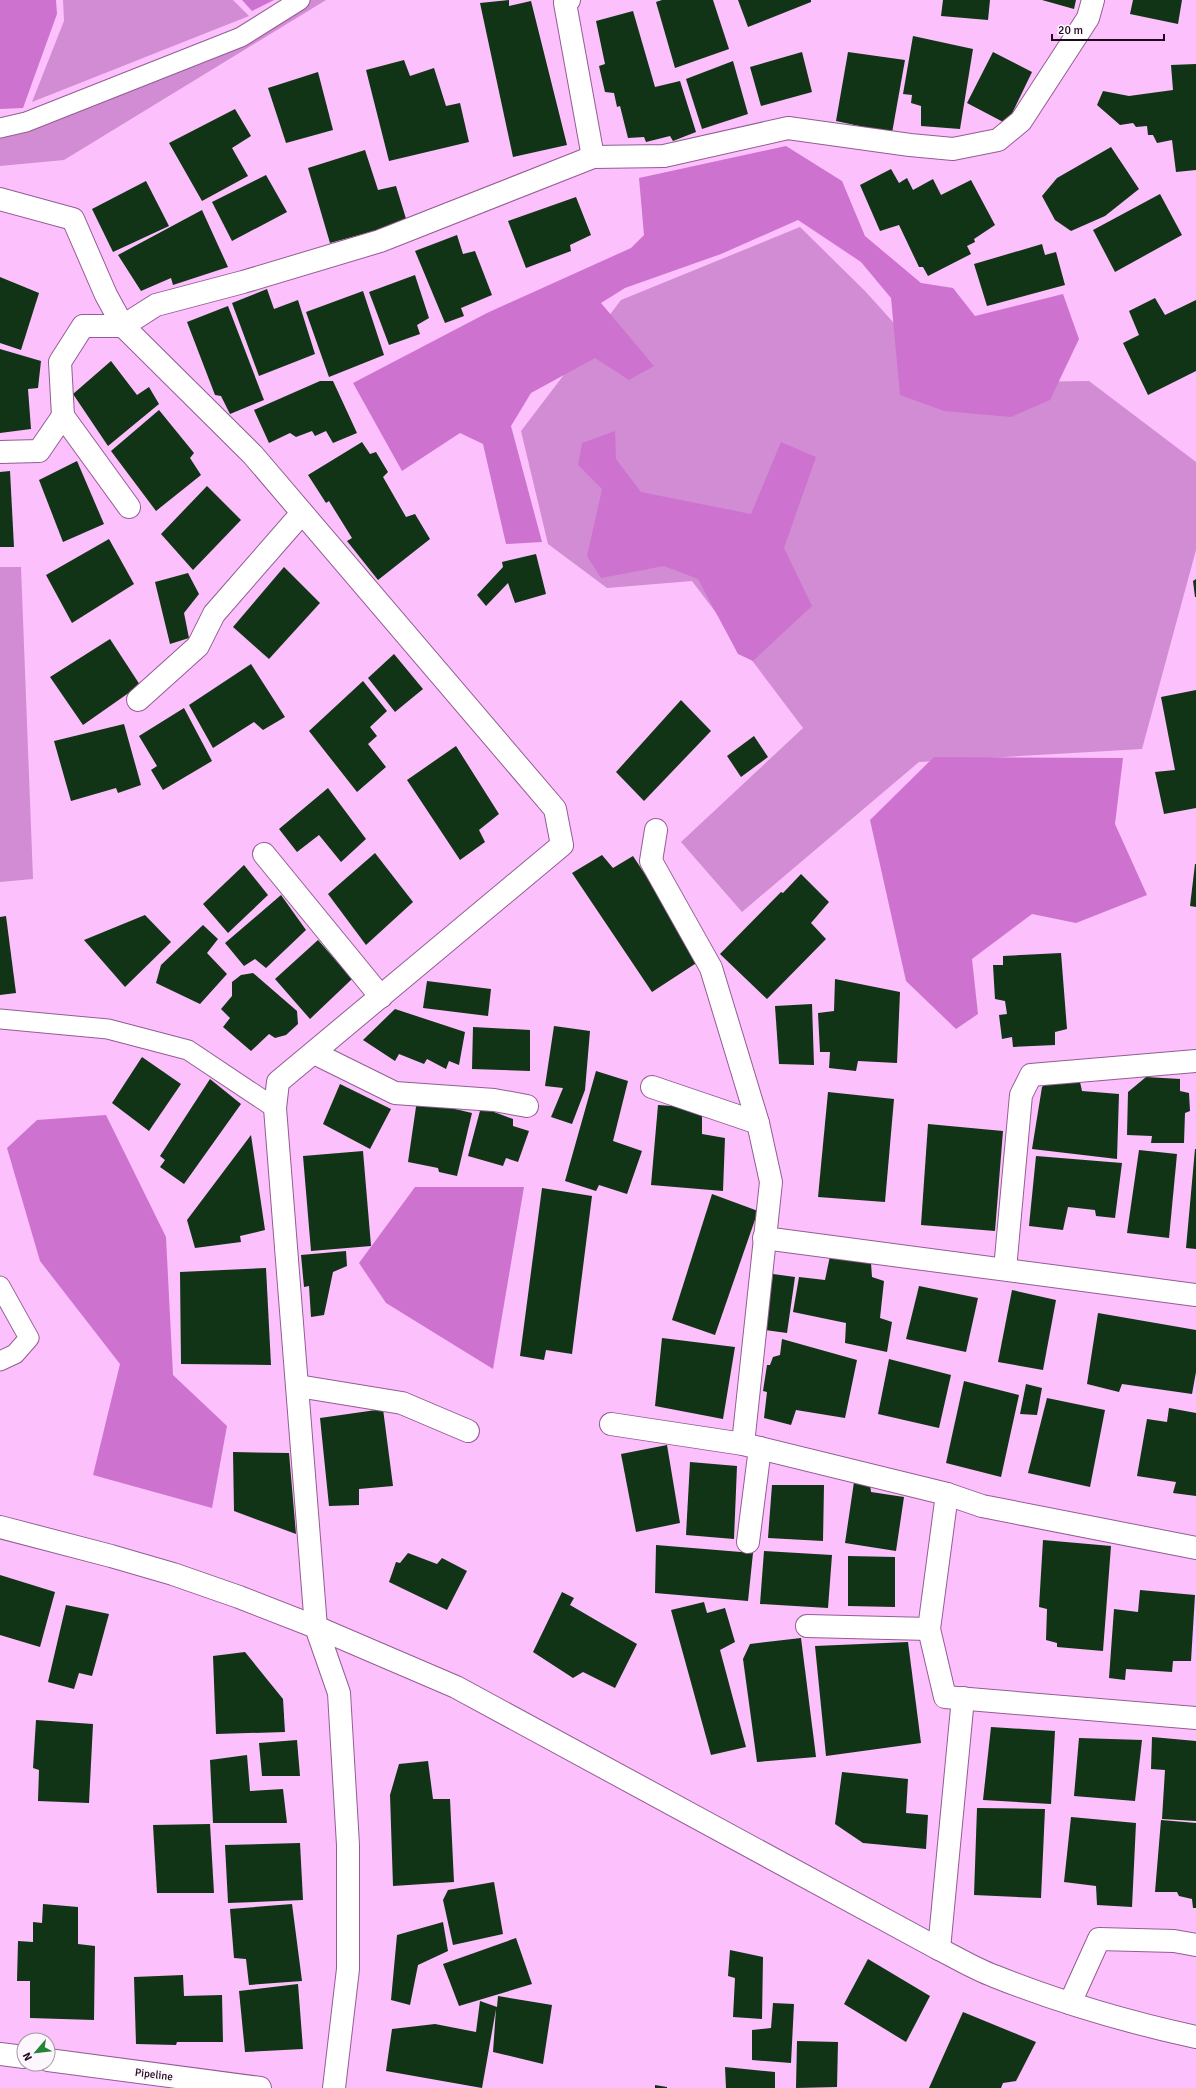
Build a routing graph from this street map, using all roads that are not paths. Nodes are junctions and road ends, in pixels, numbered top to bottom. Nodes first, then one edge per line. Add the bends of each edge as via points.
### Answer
1 (300, 0) edge
2 (569, 0) edge
3 (1093, 0) edge
4 (0, 128) edge
5 (593, 157) junction
6 (0, 199) edge
7 (123, 326) junction
8 (64, 416) junction
9 (0, 452) edge
10 (129, 507) dead end
11 (302, 512) junction
12 (138, 700) dead end
13 (656, 830) dead end
14 (264, 854) dead end
15 (381, 997) junction
16 (0, 1019) edge
17 (314, 1052) junction
18 (1196, 1061) edge
19 (652, 1087) dead end
20 (527, 1106) dead end
21 (275, 1108) junction
22 (758, 1123) junction
23 (764, 1238) junction
24 (1005, 1269) junction
25 (0, 1286) edge
26 (1196, 1295) edge
27 (0, 1361) edge
28 (298, 1386) junction
29 (611, 1424) dead end
30 (468, 1431) dead end
31 (752, 1446) junction
32 (947, 1494) junction
33 (0, 1527) edge
34 (748, 1542) dead end
35 (1196, 1548) edge
36 (807, 1626) dead end
37 (316, 1627) junction
38 (929, 1629) junction
39 (962, 1698) junction
40 (1196, 1718) edge
41 (1196, 1945) edge
42 (939, 1949) junction
43 (1070, 2003) junction
44 (1196, 2036) edge
45 (0, 2054) edge
46 (16, 2056) edge
47 (56, 2061) edge
48 (260, 2088) edge
49 (334, 2088) edge

1 - 4 lane via 241,37 26,122
2 - 5 street via 565,2
3 - 5 street via 1088,18 1021,121 998,140 953,149 788,128 664,156
5 - 7 street via 380,241 156,305
6 - 7 street via 73,219 106,295
7 - 8 street via 83,326 79,332 60,362
7 - 11 street via 253,455
8 - 9 street via 39,452
8 - 10 street
11 - 12 street via 214,614 198,646
11 - 15 street via 555,809 562,845
13 - 22 street via 651,861 711,968
14 - 15 street
15 - 17 street
16 - 21 lane via 108,1029 188,1050
17 - 20 street via 395,1093 494,1100
17 - 21 street via 278,1082
18 - 24 street via 1031,1075 1021,1095
19 - 22 street
21 - 28 street
22 - 23 street via 771,1182
23 - 24 street
23 - 31 street
24 - 26 street
25 - 27 lane via 29,1338 15,1354
28 - 30 street via 402,1403
28 - 37 street
29 - 31 street
31 - 32 street
31 - 34 street
32 - 35 street via 982,1506
32 - 38 street
33 - 37 street via 173,1574
36 - 38 street
37 - 42 street via 456,1687
37 - 49 street via 339,1693 348,1845 348,1969
38 - 39 street via 945,1697
39 - 40 street
39 - 42 street
41 - 43 street via 1174,1941 1099,1939
42 - 43 street via 992,1976
43 - 44 street via 1153,2028
45 - 46 street
47 - 48 street, Pipeline

